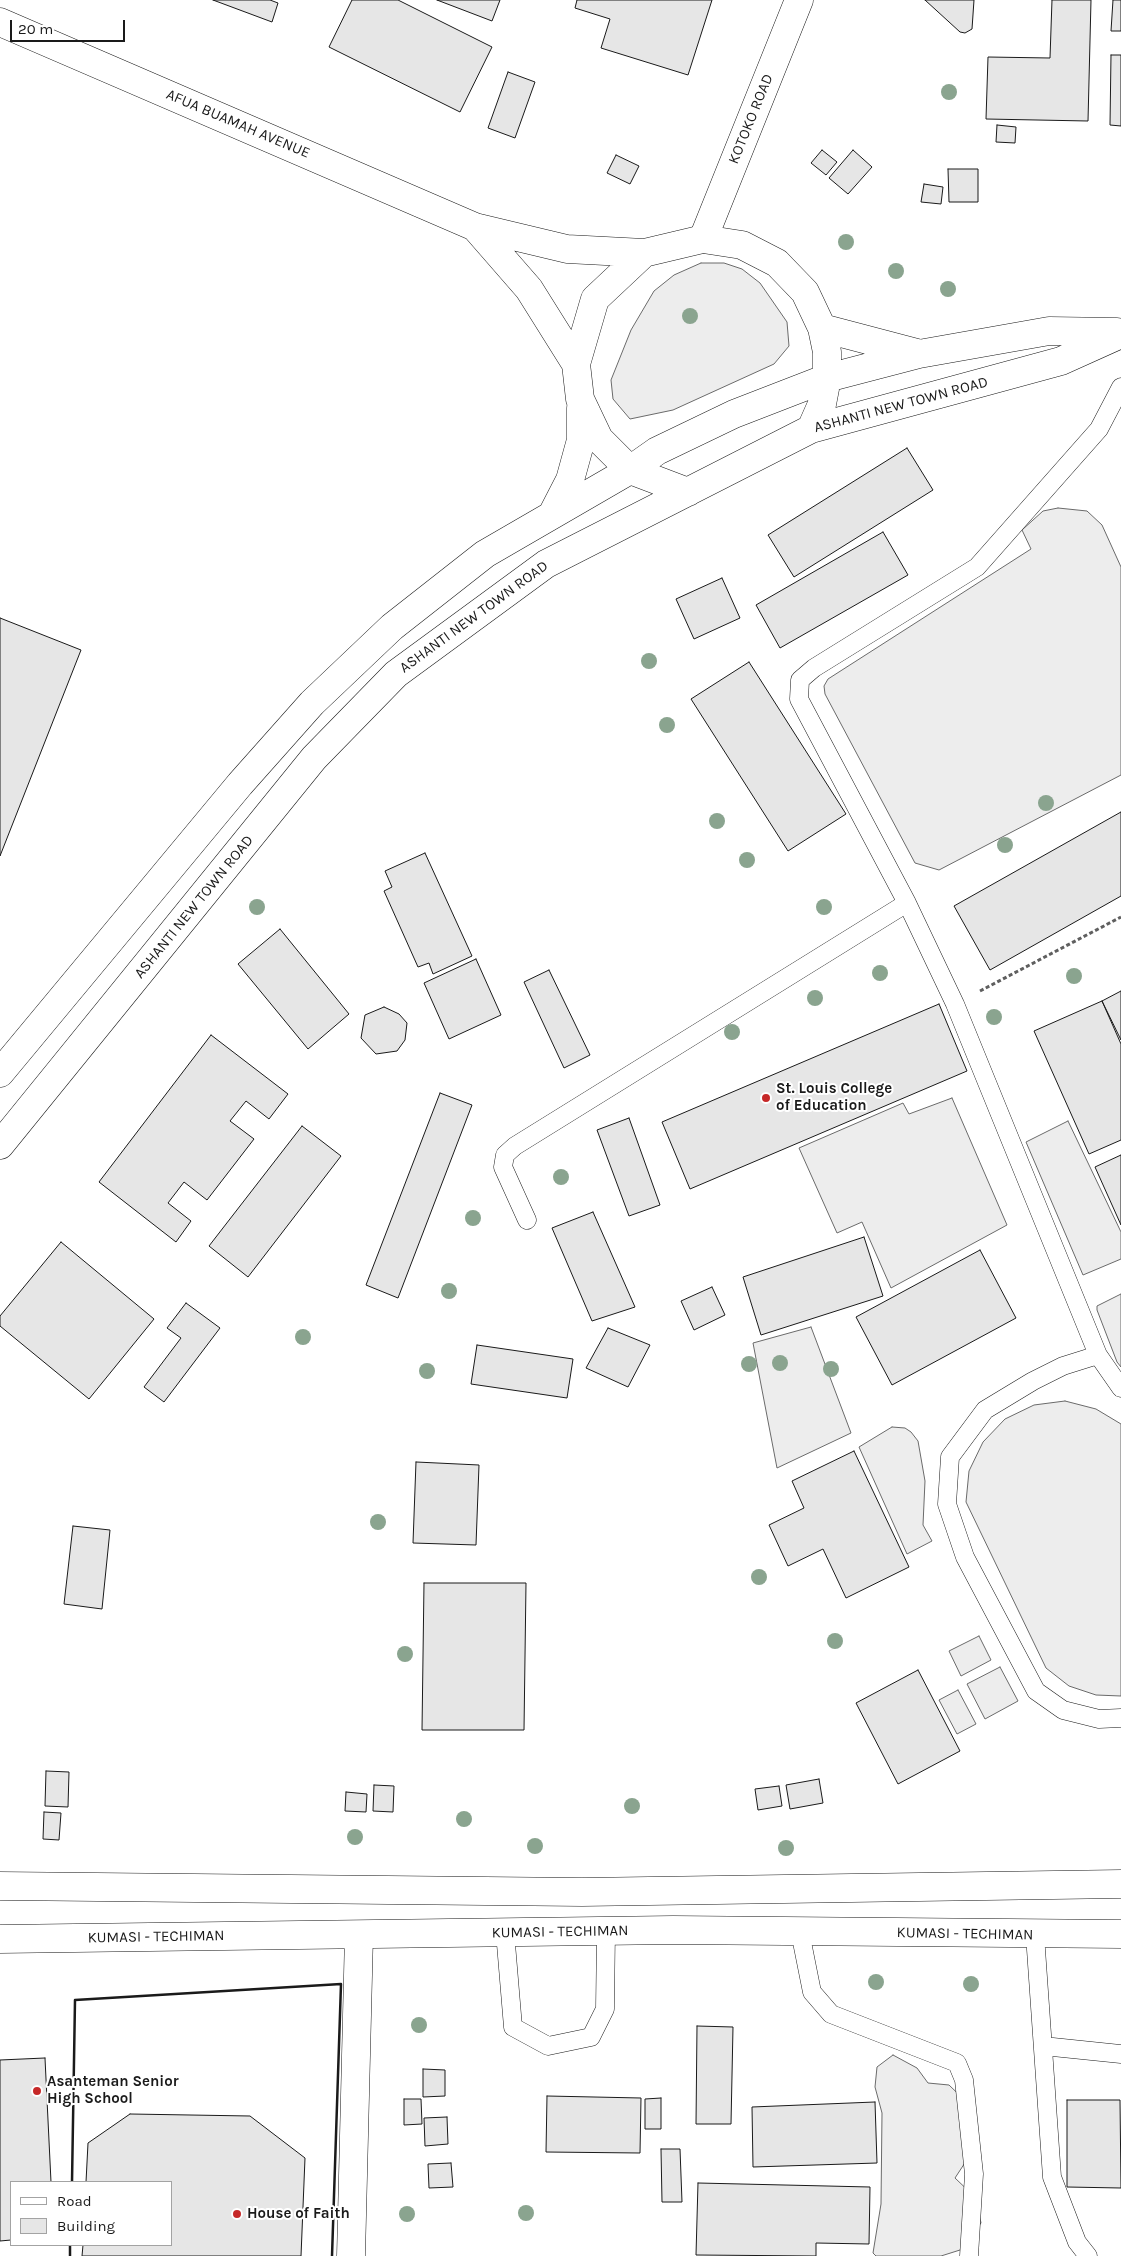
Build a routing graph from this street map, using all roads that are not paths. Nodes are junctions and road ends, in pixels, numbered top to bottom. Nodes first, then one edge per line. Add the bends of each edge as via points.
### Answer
1 (800, 0) edge
2 (0, 22) edge
3 (476, 227) junction
4 (703, 239) junction
5 (644, 253) junction
6 (822, 328) junction
7 (1121, 333) edge
8 (919, 354) junction
9 (576, 364) junction
10 (827, 378) junction
11 (1121, 387) edge
12 (580, 399) junction
13 (811, 429) junction
14 (630, 470) junction
15 (688, 492) junction
16 (553, 513) junction
17 (907, 903) junction
18 (0, 1073) edge
19 (0, 1145) edge
20 (527, 1220) dead end
21 (1098, 1355) junction
22 (1121, 1388) edge
23 (1121, 1718) edge
24 (1121, 1884) edge
25 (0, 1886) edge
26 (606, 1931) junction
27 (505, 1932) junction
28 (800, 1932) junction
29 (1121, 1934) edge
30 (359, 1935) junction
31 (1035, 1935) junction
32 (0, 1939) edge
33 (1043, 2046) junction
34 (1121, 2054) edge
35 (351, 2256) edge
36 (969, 2256) edge
37 (1088, 2256) edge

1 - 4 street, KOTOKO ROAD
2 - 3 street, AFUA BUAMAH AVENUE
3 - 5 street, AFUA BUAMAH AVENUE via 567,249
3 - 9 street, AFUA BUAMAH AVENUE via 529,289
4 - 5 street
4 - 6 street via 742,245 777,264 805,292
5 - 9 street via 595,299
6 - 8 street
6 - 10 street via 827,352
7 - 8 street, ASHANTI NEW TOWN ROAD via 1050,330
7 - 13 street, ASHANTI NEW TOWN ROAD via 1061,361
8 - 10 street, ASHANTI NEW TOWN ROAD
9 - 12 street
10 - 13 street via 822,404
10 - 14 street, ASHANTI NEW TOWN ROAD via 734,414 657,451
11 - 17 lane via 1099,429 977,567 814,668 800,680 799,699
12 - 14 street via 599,439
12 - 16 street via 581,440 570,480
13 - 15 street, ASHANTI NEW TOWN ROAD
14 - 15 street
14 - 16 street, ASHANTI NEW TOWN ROAD
15 - 19 street, ASHANTI NEW TOWN ROAD via 546,564 396,674 314,758
16 - 18 street, ASHANTI NEW TOWN ROAD via 485,554 392,627 312,703 240,784
17 - 20 lane via 515,1146 505,1155 503,1167
17 - 21 lane via 955,1004
21 - 22 lane
21 - 23 lane via 1063,1366 1032,1381 985,1410 950,1457 947,1504 965,1557 1036,1691 1064,1710 1099,1719
24 - 25 street via 582,1892
26 - 27 street, KUMASI - TECHIMAN
26 - 27 lane via 605,2009 602,2016 591,2037 548,2046 513,2027
26 - 28 street, KUMASI - TECHIMAN
27 - 30 street, KUMASI - TECHIMAN
28 - 31 street, KUMASI - TECHIMAN
28 - 36 lane via 812,1992 831,2014 957,2063 964,2080 974,2174
29 - 31 street, KUMASI - TECHIMAN
30 - 32 street, KUMASI - TECHIMAN
30 - 35 street
31 - 33 lane
33 - 34 lane
33 - 37 lane via 1052,2177 1077,2242

